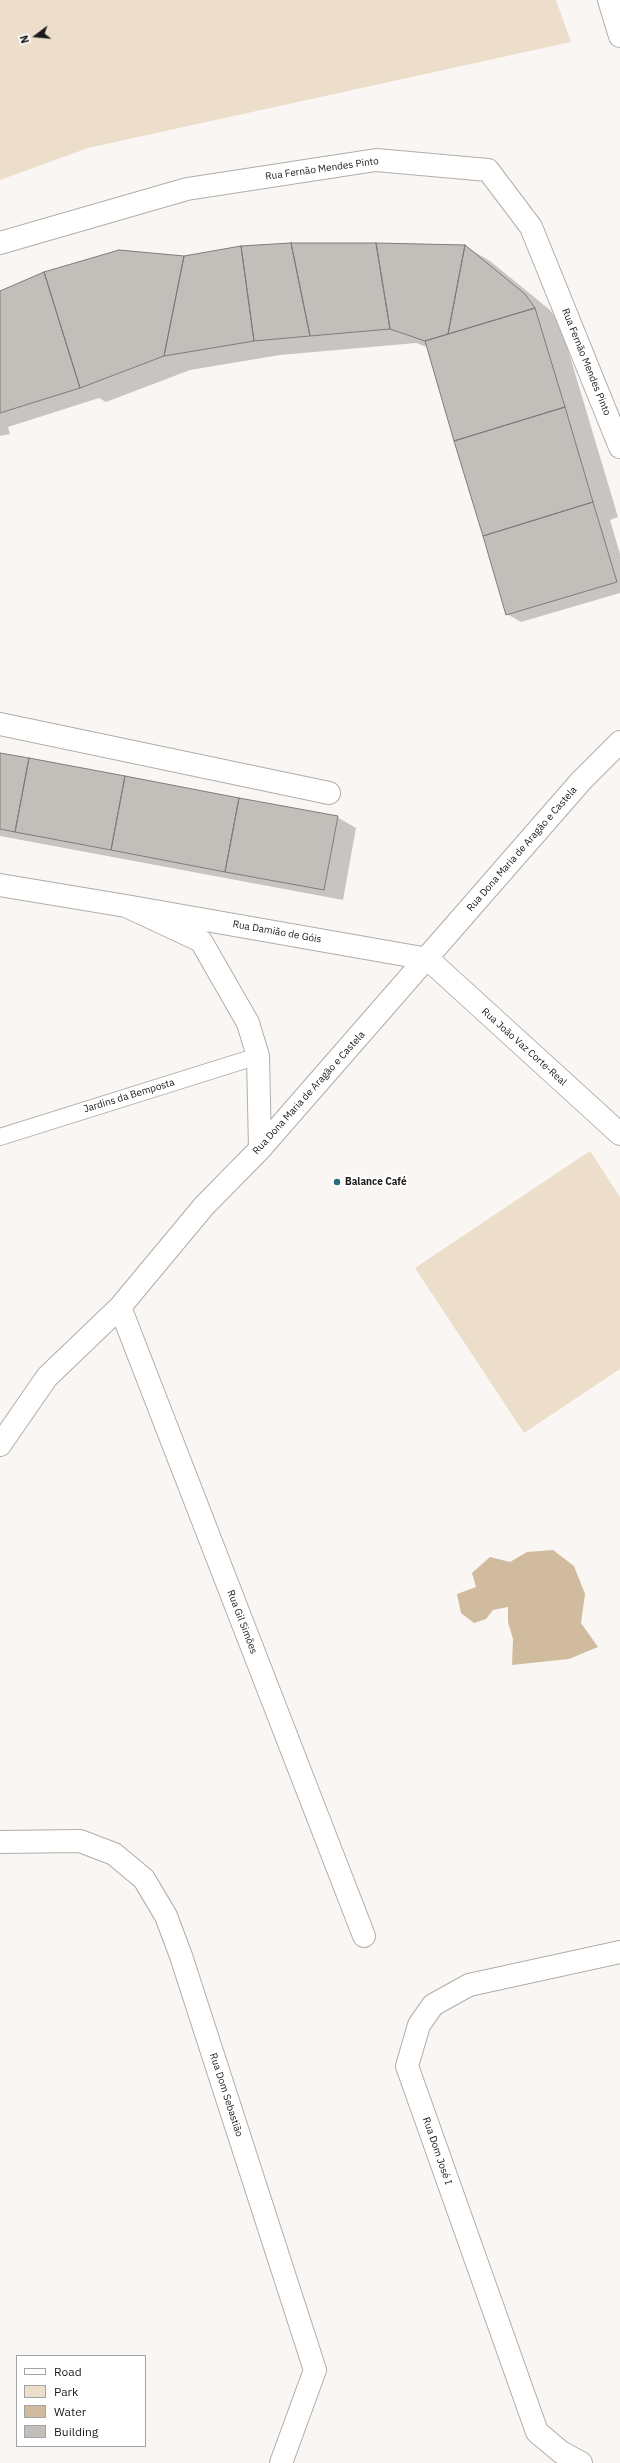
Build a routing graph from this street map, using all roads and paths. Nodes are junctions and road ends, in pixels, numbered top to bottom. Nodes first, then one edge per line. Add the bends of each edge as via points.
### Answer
1 (609, 0) edge
2 (620, 36) edge
3 (0, 243) edge
4 (620, 447) edge
5 (0, 724) edge
6 (620, 742) edge
7 (329, 793) dead end
8 (0, 885) edge
9 (126, 906) junction
10 (428, 959) junction
11 (258, 1056) junction
12 (620, 1134) edge
13 (0, 1137) edge
14 (260, 1149) junction
15 (120, 1307) junction
16 (0, 1445) edge
17 (0, 1842) edge
18 (364, 1936) dead end
19 (620, 1952) edge
20 (281, 2463) edge
21 (581, 2463) edge

1 - 2 street
3 - 4 street, Rua Fernão Mendes Pinto via 187,189 376,160 488,170 531,227
5 - 7 street
6 - 10 street, Rua Dona Maria de Aragão e Castela via 580,781
8 - 9 street, Rua Damião de Góis
9 - 10 street, Rua Damião de Góis
9 - 11 street, Rua Damião de Góis via 201,941 248,1023
10 - 12 street, Rua João Vaz Corte-Real
10 - 14 street, Rua Dona Maria de Aragão e Castela
11 - 13 lane, Jardins da Bemposta
11 - 14 street, Rua Damião de Góis
14 - 15 street, Rua Dona Maria de Aragão e Castela via 204,1206
15 - 16 street, Rua Dona Maria de Aragão e Castela via 47,1377
15 - 18 street, Rua Gil Simões
17 - 20 street, Rua Dom Sebastião via 80,1842 114,1854 144,1879 166,1916 315,2370
19 - 21 street, Rua Dom José I via 463,1988 433,2005 419,2025 407,2066 537,2432 561,2452

